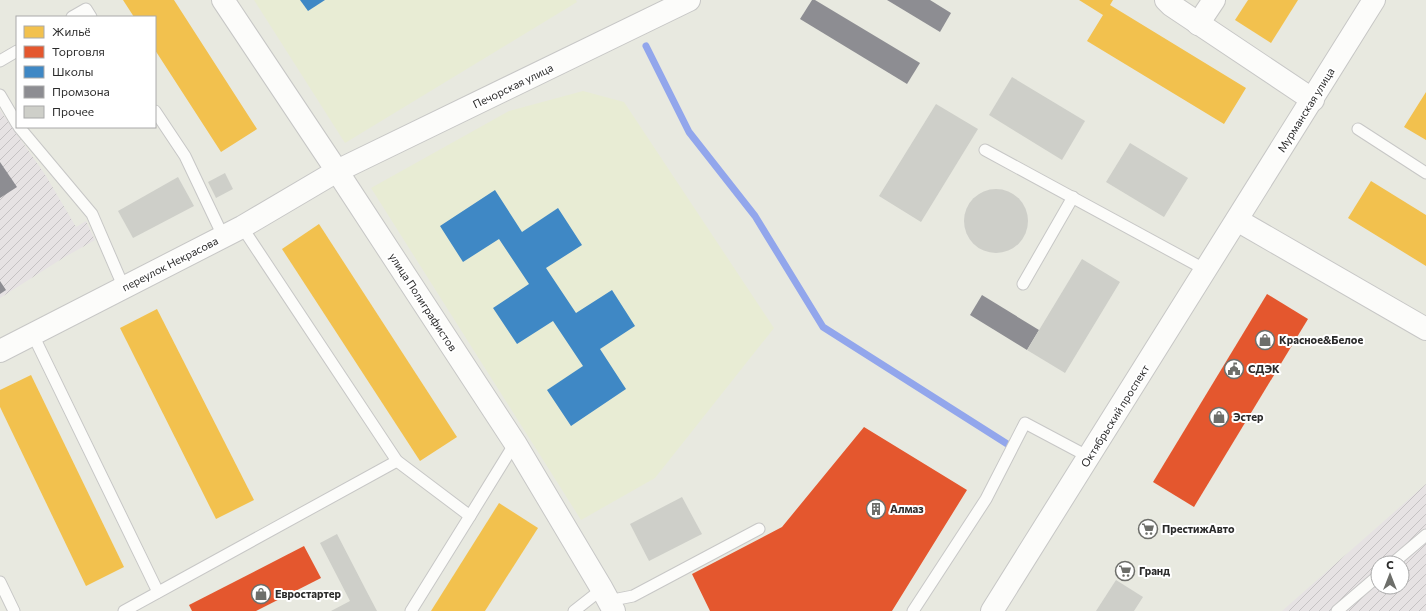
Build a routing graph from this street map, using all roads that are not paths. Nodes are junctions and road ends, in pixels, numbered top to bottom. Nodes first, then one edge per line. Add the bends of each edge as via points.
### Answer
1 (223, 0) edge
2 (689, 0) edge
3 (1166, 0) edge
4 (1214, 0) edge
5 (1374, 0) edge
6 (74, 16) edge
7 (90, 16) edge
8 (1198, 24) junction
9 (16, 51) edge
10 (0, 61) edge
11 (0, 95) edge
12 (1313, 100) junction
13 (156, 112) edge
14 (16, 122) edge
15 (20, 128) edge
16 (1358, 129) dead end
17 (986, 150) dead end
18 (337, 171) junction
19 (1426, 173) edge
20 (1073, 197) junction
21 (1237, 220) junction
22 (232, 232) junction
23 (1206, 270) junction
24 (1022, 284) dead end
25 (124, 288) junction
26 (1426, 329) edge
27 (33, 335) junction
28 (0, 351) edge
29 (516, 443) junction
30 (1089, 456) junction
31 (397, 461) junction
32 (470, 516) junction
33 (759, 530) dead end
34 (1426, 535) edge
35 (1403, 555) edge
36 (0, 582) edge
37 (1370, 583) edge
38 (158, 592) junction
39 (608, 600) edge
40 (14, 611) edge
41 (124, 611) edge
42 (410, 611) edge
43 (574, 611) edge
44 (913, 611) edge
45 (992, 611) edge
46 (1337, 611) edge

1 - 18 street, улица Полиграфистов
2 - 18 street, Печорская улица
3 - 8 street
4 - 8 street
5 - 12 street, Мурманская улица
6 - 7 lane via 86,9
8 - 12 street
9 - 10 lane
11 - 14 lane
12 - 21 street, Мурманская улица
13 - 22 lane
15 - 25 lane via 92,214
16 - 19 lane
17 - 20 lane
18 - 22 street, переулок Некрасова
18 - 29 street, улица Полиграфистов
20 - 23 lane
20 - 24 lane
21 - 23 street, Октябрьский проспект
21 - 26 street
22 - 25 street, переулок Некрасова
22 - 31 lane
23 - 30 street, Октябрьский проспект
25 - 27 street, переулок Некрасова
27 - 28 street, переулок Некрасова
27 - 38 lane
29 - 32 lane
29 - 39 street, улица Полиграфистов
30 - 44 lane via 1025,423 986,499
30 - 45 street, Октябрьский проспект
31 - 32 lane
31 - 38 lane
32 - 42 lane
33 - 39 lane via 633,596
34 - 35 lane
36 - 40 lane
37 - 46 lane
38 - 41 lane
39 - 43 lane

